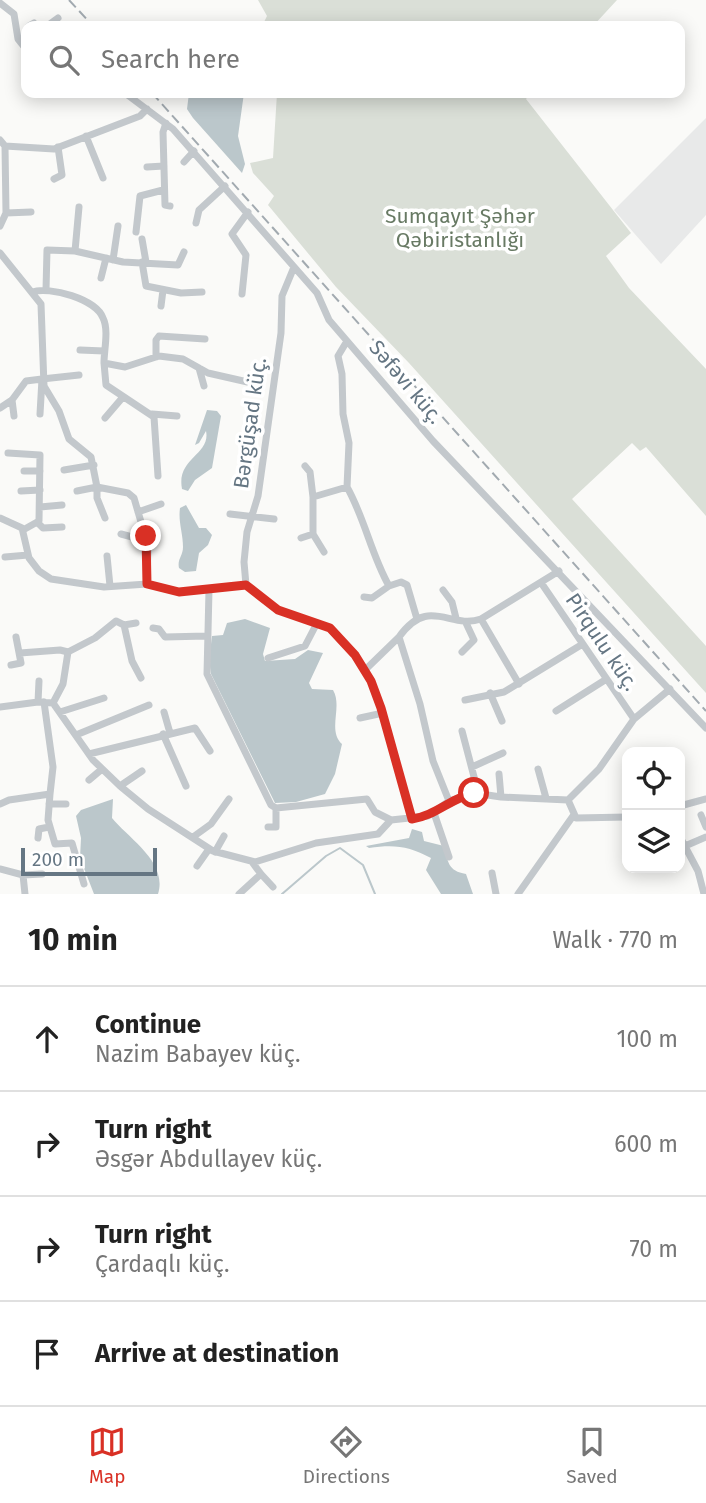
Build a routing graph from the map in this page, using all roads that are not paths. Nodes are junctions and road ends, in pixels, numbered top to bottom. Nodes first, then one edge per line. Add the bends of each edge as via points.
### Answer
1 (0, 3) edge
2 (58, 18) dead end
3 (54, 21) edge
4 (21, 30) edge
5 (18, 32) junction
6 (21, 38) edge
7 (131, 98) edge
8 (147, 110) junction
9 (166, 123) junction
10 (86, 136) junction
11 (3, 143) edge
12 (58, 148) junction
13 (194, 151) junction
14 (184, 162) dead end
15 (164, 166) junction
16 (147, 167) dead end
17 (103, 178) dead end
18 (54, 179) dead end
19 (225, 186) junction
20 (163, 190) junction
21 (170, 206) dead end
22 (79, 207) dead end
23 (31, 212) dead end
24 (248, 212) junction
25 (6, 213) junction
26 (196, 223) dead end
27 (0, 226) edge
28 (118, 226) dead end
29 (136, 232) dead end
30 (142, 239) dead end
31 (75, 251) junction
32 (184, 252) dead end
33 (1, 258) edge
34 (109, 259) junction
35 (144, 262) junction
36 (294, 267) junction
37 (101, 278) dead end
38 (46, 290) junction
39 (163, 290) junction
40 (32, 292) junction
41 (202, 292) dead end
42 (243, 294) dead end
43 (161, 306) dead end
44 (205, 339) dead end
45 (348, 341) junction
46 (80, 349) dead end
47 (104, 351) junction
48 (156, 357) junction
49 (196, 362) junction
50 (104, 363) junction
51 (79, 375) dead end
52 (42, 379) junction
53 (252, 383) dead end
54 (204, 386) dead end
55 (124, 397) junction
56 (12, 400) junction
57 (0, 408) edge
58 (40, 414) dead end
59 (152, 414) junction
60 (14, 416) dead end
61 (177, 416) dead end
62 (105, 418) dead end
63 (8, 453) dead end
64 (94, 465) junction
65 (305, 466) dead end
66 (64, 470) dead end
67 (24, 471) dead end
68 (40, 471) junction
69 (158, 476) dead end
70 (97, 487) junction
71 (347, 487) junction
72 (40, 490) junction
73 (21, 491) dead end
74 (77, 491) dead end
75 (313, 497) junction
76 (161, 504) dead end
77 (62, 505) dead end
78 (40, 507) junction
79 (138, 512) junction
80 (230, 514) dead end
81 (254, 517) junction
82 (0, 518) edge
83 (105, 518) dead end
84 (274, 519) dead end
85 (38, 523) junction
86 (62, 527) dead end
87 (23, 530) junction
88 (121, 534) dead end
89 (313, 534) junction
90 (301, 538) dead end
91 (147, 541) junction
92 (324, 552) dead end
93 (28, 555) junction
94 (5, 556) dead end
95 (107, 556) dead end
96 (559, 571) junction
97 (147, 584) junction
98 (542, 584) junction
99 (246, 585) junction
100 (110, 586) junction
101 (388, 586) junction
102 (209, 590) junction
103 (443, 590) dead end
104 (364, 597) dead end
105 (456, 618) junction
106 (417, 619) junction
107 (481, 619) junction
108 (317, 622) junction
109 (136, 623) dead end
110 (466, 623) junction
111 (124, 625) junction
112 (153, 628) dead end
113 (206, 636) junction
114 (16, 637) dead end
115 (399, 637) junction
116 (582, 645) junction
117 (68, 652) junction
118 (462, 652) dead end
119 (20, 653) junction
120 (268, 658) dead end
121 (11, 665) dead end
122 (365, 670) junction
123 (141, 678) dead end
124 (605, 680) junction
125 (39, 681) dead end
126 (519, 684) junction
127 (670, 689) junction
128 (490, 692) junction
129 (104, 698) dead end
130 (465, 700) dead end
131 (45, 702) junction
132 (149, 705) dead end
133 (0, 707) edge
134 (556, 711) dead end
135 (60, 712) junction
136 (164, 712) dead end
137 (383, 713) junction
138 (360, 718) dead end
139 (634, 719) junction
140 (502, 721) dead end
141 (706, 728) edge
142 (462, 731) dead end
143 (166, 734) junction
144 (76, 735) junction
145 (210, 751) dead end
146 (503, 753) dead end
147 (89, 754) junction
148 (472, 767) junction
149 (102, 769) junction
150 (538, 769) dead end
151 (142, 771) dead end
152 (499, 774) dead end
153 (89, 780) dead end
154 (120, 786) junction
155 (186, 786) dead end
156 (478, 792) junction
157 (50, 794) junction
158 (501, 797) junction
159 (546, 798) junction
160 (229, 799) dead end
161 (706, 799) edge
162 (568, 800) junction
163 (449, 801) junction
164 (0, 804) edge
165 (49, 804) junction
166 (66, 804) dead end
167 (685, 805) edge
168 (276, 808) junction
169 (434, 813) junction
170 (701, 815) dead end
171 (573, 816) junction
172 (622, 817) edge
173 (412, 819) junction
174 (391, 820) junction
175 (49, 827) junction
176 (268, 827) dead end
177 (706, 827) edge
178 (224, 836) dead end
179 (193, 837) junction
180 (706, 837) edge
181 (38, 838) dead end
182 (685, 846) joint
183 (212, 850) junction
184 (449, 857) dead end
185 (252, 862) junction
186 (197, 866) dead end
187 (0, 869) edge
188 (492, 873) dead end
189 (42, 874) dead end
190 (261, 874) junction
191 (23, 875) junction
192 (84, 884) dead end
193 (273, 887) dead end
194 (25, 894) edge
195 (239, 894) edge
196 (496, 894) edge
197 (518, 894) edge
198 (704, 894) edge

1 - 5 street via 14,14
2 - 3 street
4 - 5 street
5 - 6 street
7 - 8 street, Səfəvi küç.
8 - 9 street, Səfəvi küç.
8 - 10 street
9 - 13 street, Səfəvi küç.
9 - 15 street
10 - 12 street
10 - 17 street
11 - 12 street
11 - 25 street
12 - 18 street via 62,176
13 - 14 street
13 - 19 street, Səfəvi küç.
15 - 16 street
15 - 20 street
19 - 24 street, Səfəvi küç.
19 - 26 street via 200,210
20 - 21 street via 165,205
20 - 29 street via 140,196
22 - 31 street
23 - 25 street
24 - 36 street, Səfəvi küç.
24 - 42 street via 232,234 246,255
25 - 27 street
28 - 34 street
30 - 35 street
31 - 34 street
31 - 38 street via 47,250
32 - 35 street via 178,265
33 - 40 street
34 - 35 street
34 - 37 street
35 - 39 street via 144,284
36 - 45 street, Səfəvi küç.
36 - 81 street, Bərgüşad küç. via 282,296 281,333
38 - 40 street
38 - 47 street via 81,299 101,313
39 - 41 street
39 - 43 street
40 - 52 street via 43,309
44 - 48 street via 159,336
45 - 71 street via 338,356 349,443
45 - 96 street, Səfəvi küç. via 463,474
46 - 47 street
47 - 50 street
48 - 49 street
48 - 50 street via 125,367
49 - 53 street via 208,373
49 - 54 street
50 - 55 street via 104,382
51 - 52 street
52 - 56 street via 26,380
52 - 58 street
52 - 64 street via 67,436 87,451
55 - 59 street
55 - 62 street
56 - 57 street
56 - 60 street
59 - 61 street
59 - 69 street
63 - 68 street via 38,453
64 - 66 street
64 - 70 street
65 - 75 street
67 - 68 street
68 - 72 street
70 - 74 street
70 - 79 street via 132,495
70 - 83 street
71 - 75 street
71 - 101 street
72 - 73 street
72 - 78 street
75 - 89 street
76 - 79 street
77 - 78 street
78 - 85 street
79 - 91 street
80 - 81 street
81 - 84 street
81 - 99 street, Bərgüşad küç. via 247,532
82 - 87 street
85 - 86 street via 43,528
85 - 87 street
87 - 93 street
88 - 91 street
89 - 90 street
89 - 92 street
91 - 97 street
93 - 94 street
93 - 100 street via 51,579
95 - 100 street
96 - 98 street
96 - 127 street, Səfəvi küç.
97 - 100 street
97 - 102 street via 179,592
98 - 107 street
98 - 116 street, Pirqulu küç.
99 - 102 street
99 - 108 street via 278,610
101 - 104 street via 372,598
101 - 106 street via 407,585
102 - 113 street
103 - 105 street
105 - 106 street
105 - 110 street
106 - 115 street
107 - 110 street
107 - 126 street
108 - 120 street via 305,646
108 - 122 street via 333,630
109 - 111 street
110 - 118 street via 474,640
111 - 117 street via 113,622
111 - 123 street
112 - 113 street via 165,637
113 - 168 street via 209,680
114 - 119 street
115 - 122 street
115 - 163 street via 433,761
116 - 124 street, Pirqulu küç.
116 - 126 street
117 - 119 street
117 - 131 street via 63,684
119 - 121 street via 20,663
122 - 137 street
124 - 134 street
124 - 139 street, Pirqulu küç.
125 - 131 street
126 - 128 street via 504,692
127 - 139 street
127 - 141 street, Səfəvi küç.
128 - 130 street
128 - 140 street
129 - 135 street
131 - 133 street
131 - 135 street
131 - 157 street via 53,767
132 - 144 street
135 - 144 street
136 - 143 street
137 - 138 street
137 - 173 street
139 - 162 street via 599,769
142 - 148 street
143 - 145 street via 195,728
143 - 147 street
143 - 155 street
144 - 147 street
146 - 148 street
147 - 149 street
148 - 156 street
149 - 153 street
149 - 154 street
150 - 159 street
151 - 154 street
152 - 158 street
154 - 179 street
156 - 158 street
156 - 163 street
157 - 164 street
157 - 165 street
158 - 159 street
159 - 162 street
160 - 179 street via 211,824
161 - 167 street
162 - 171 street
163 - 169 street
165 - 166 street
165 - 175 street
168 - 174 street via 367,799 375,812
168 - 176 street via 276,827
169 - 173 street
169 - 184 street
170 - 177 street
171 - 172 street
171 - 197 street
173 - 174 street
174 - 185 street via 378,834 316,843
175 - 181 street via 39,829
175 - 192 street via 57,846 72,843
178 - 183 street
179 - 183 street
180 - 182 street
182 - 198 street
183 - 185 street
183 - 186 street
185 - 190 street
187 - 191 street
188 - 196 street
189 - 191 street
190 - 193 street
190 - 195 street
191 - 194 street

